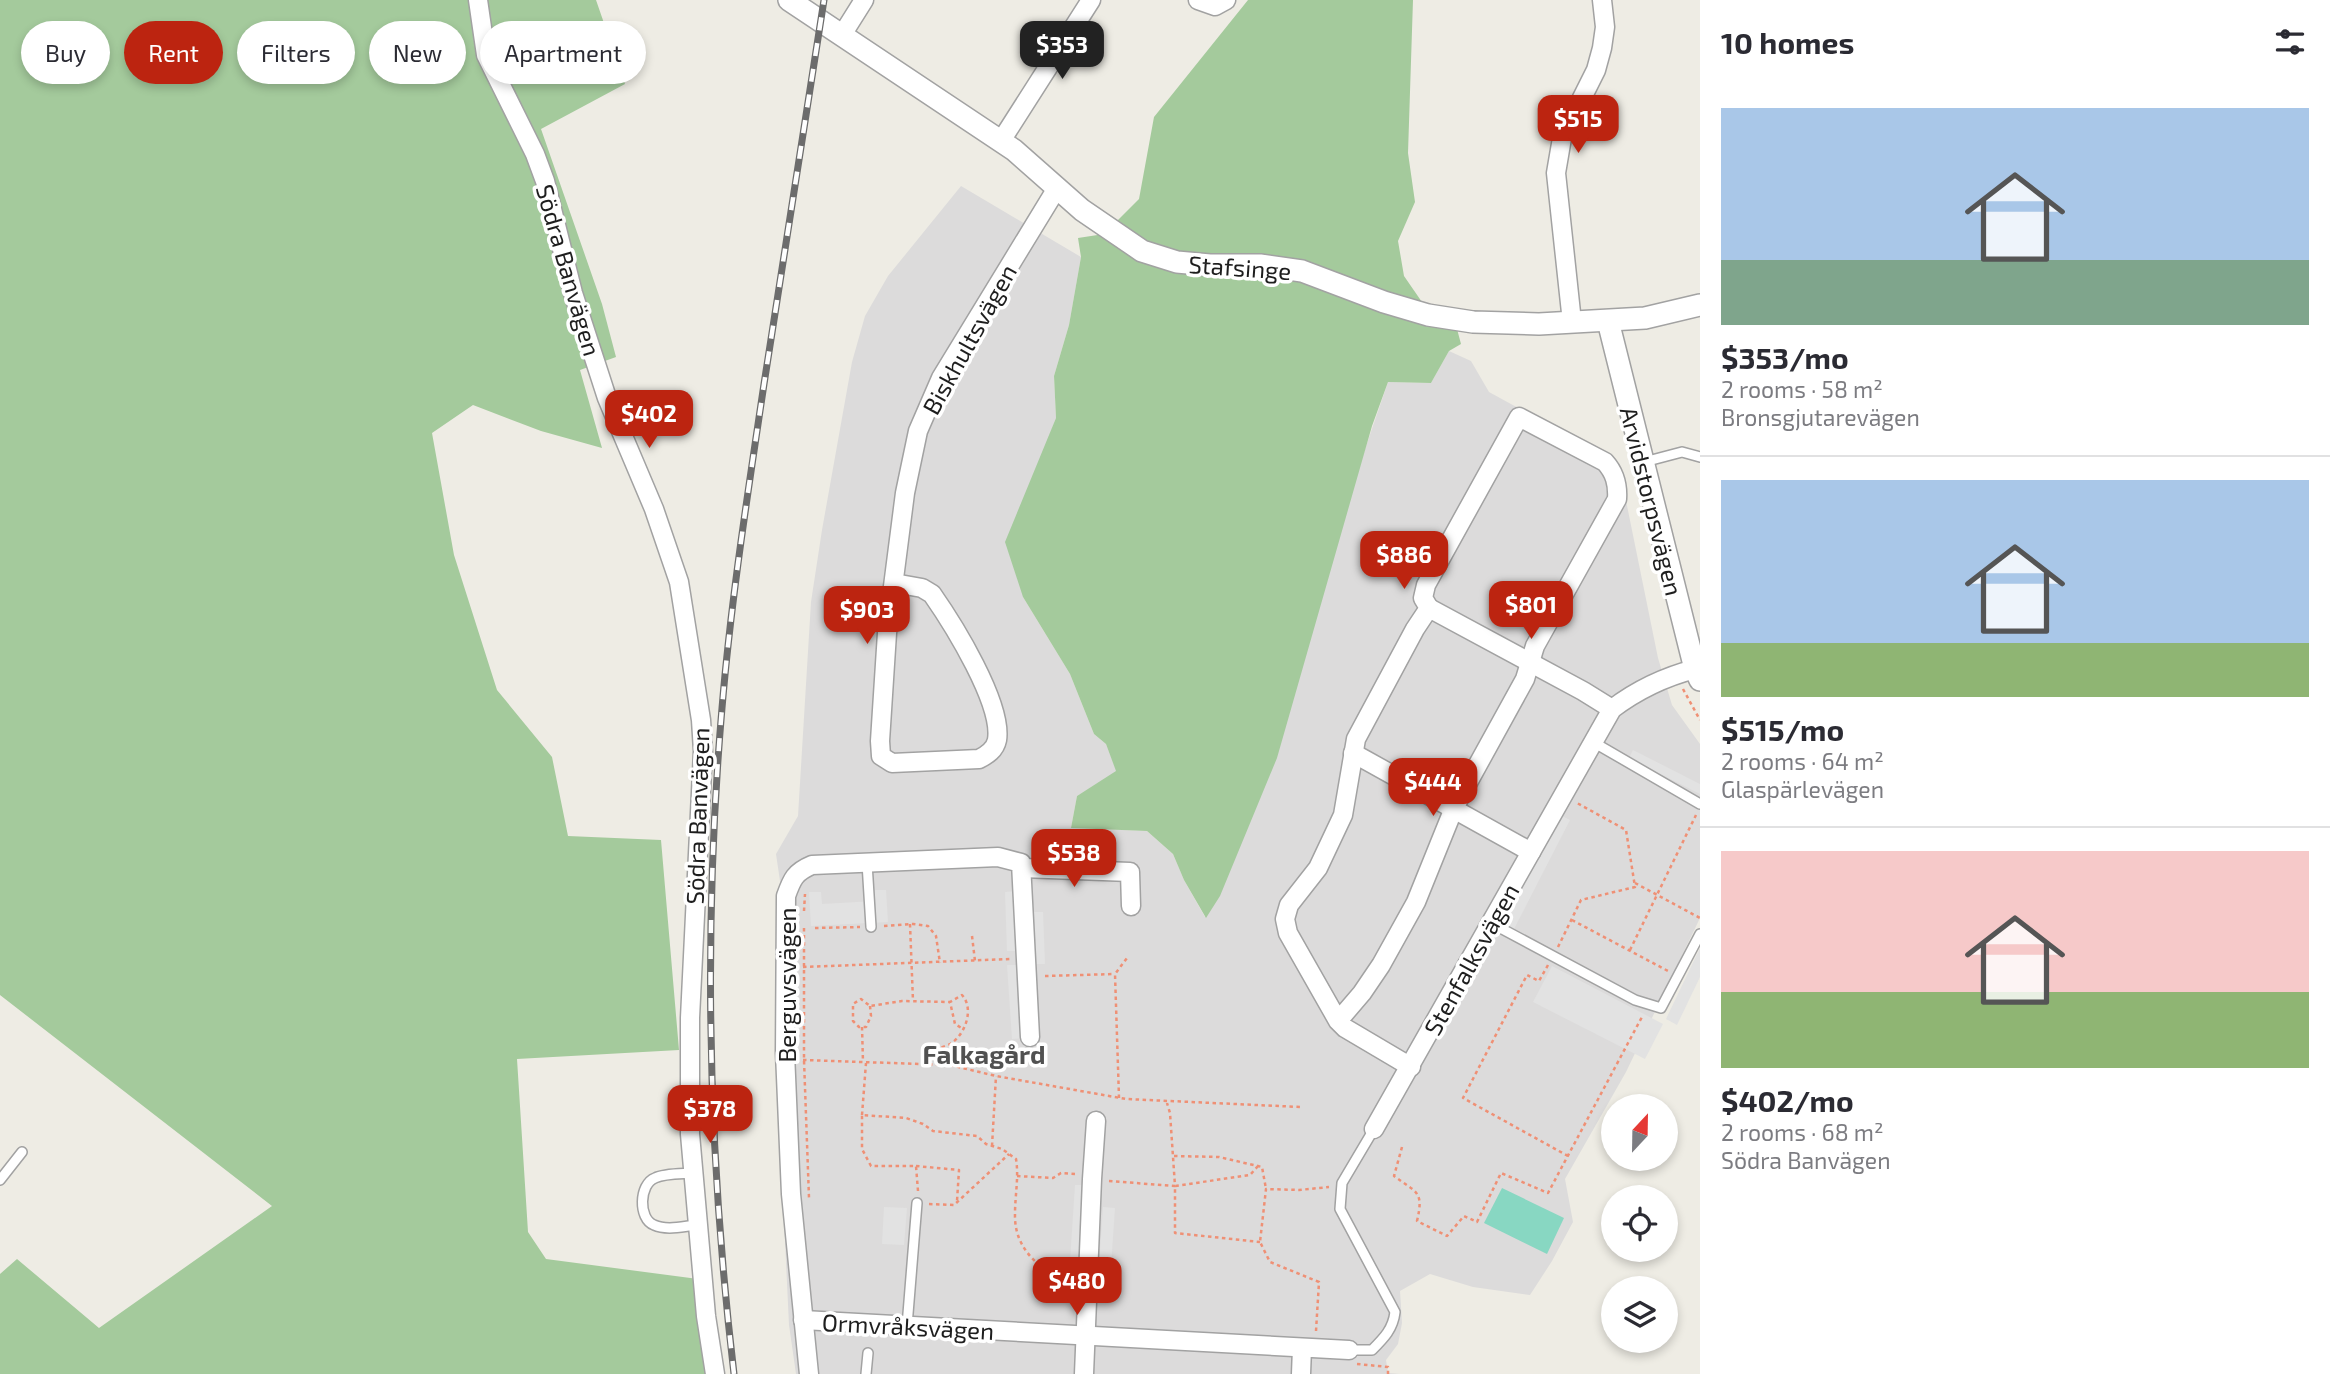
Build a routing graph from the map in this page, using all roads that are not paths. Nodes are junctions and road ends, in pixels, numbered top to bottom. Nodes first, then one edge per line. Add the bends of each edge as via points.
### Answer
1 (478, 0) edge
2 (789, 0) edge
3 (864, 0) edge
4 (1091, 0) edge
5 (1198, 0) edge
6 (1226, 0) edge
7 (1602, 0) edge
8 (842, 35) junction
9 (1000, 141) junction
10 (1057, 188) junction
11 (1700, 305) edge
12 (1608, 321) junction
13 (1572, 322) junction
14 (1700, 457) edge
15 (1642, 462) junction
16 (894, 583) junction
17 (1429, 608) junction
18 (1531, 662) junction
19 (1698, 675) edge
20 (1612, 709) junction
21 (1591, 741) junction
22 (1353, 753) junction
23 (1700, 806) edge
24 (1454, 808) junction
25 (1531, 852) junction
26 (867, 863) junction
27 (1022, 869) junction
28 (1130, 906) dead end
29 (1491, 923) junction
30 (872, 927) road end
31 (1700, 934) edge
32 (1338, 1021) junction
33 (1030, 1037) dead end
34 (1411, 1067) junction
35 (1096, 1121) dead end
36 (1374, 1129) joint
37 (22, 1152) dead end
38 (694, 1173) junction
39 (0, 1180) edge
40 (917, 1203) road end
41 (698, 1225) junction
42 (803, 1320) junction
43 (907, 1326) junction
44 (1086, 1336) junction
45 (1308, 1348) junction
46 (1349, 1350) joint
47 (868, 1353) dead end
48 (715, 1374) edge
49 (809, 1374) edge
50 (866, 1374) edge
51 (1084, 1374) edge
52 (1301, 1374) edge

1 - 38 street, Södra Banvägen via 486,55 545,181 577,306 607,398 666,540 686,617 703,751 690,1018
2 - 8 street, Stafsinge
3 - 8 street
4 - 9 street
5 - 6 street via 1216,6
7 - 13 street via 1602,48 1562,138 1556,173
8 - 9 street, Stafsinge
9 - 10 street, Stafsinge
10 - 13 street, Stafsinge via 1142,251 1177,262 1302,271 1384,302 1473,322
10 - 16 street, Biskhultsvägen via 941,378 918,430
11 - 12 street, Stafsinge
12 - 13 street, Stafsinge
12 - 15 street, Arvidstorpsvägen
14 - 15 lane via 1682,452
15 - 19 street, Arvidstorpsvägen
16 - 16 street, Biskhultsvägen via 881,756 892,762 979,759 989,754 997,741 995,709 978,674 932,594
17 - 18 street
17 - 18 street via 1423,598 1426,585 1519,417 1567,441 1605,462 1618,485 1617,499 1535,646
17 - 22 street via 1356,739
18 - 20 street
18 - 24 street
19 - 20 street, Stenfalksvägen via 1657,681
20 - 21 street, Stenfalksvägen
21 - 23 lane
21 - 25 street, Stenfalksvägen
22 - 24 street
22 - 32 street via 1335,837 1289,905 1285,919 1288,933
24 - 25 street
24 - 32 street via 1416,902 1381,965
25 - 29 street, Stenfalksvägen
26 - 27 street, Berguvsvägen via 998,857 1021,863
26 - 30 lane
26 - 42 street, Berguvsvägen via 812,865 799,870 786,895 795,967 790,1194
27 - 28 street via 1130,872
27 - 33 street
29 - 31 lane via 1635,1000 1661,1008
29 - 34 street, Stenfalksvägen
32 - 34 street
34 - 36 street, Stenfalksvägen
35 - 44 street
36 - 46 lane via 1341,1186 1340,1209 1395,1312 1390,1331 1372,1350
37 - 39 lane
38 - 41 street, Södra Banvägen
38 - 41 lane via 655,1177 643,1192 643,1203 652,1225
40 - 43 lane
41 - 48 street, Södra Banvägen
42 - 43 street, Ormvråksvägen
42 - 49 street, Berguvsvägen
43 - 44 street, Ormvråksvägen
44 - 45 street, Ormvråksvägen
44 - 51 street
45 - 46 street, Ormvråksvägen
45 - 52 street
47 - 50 lane

